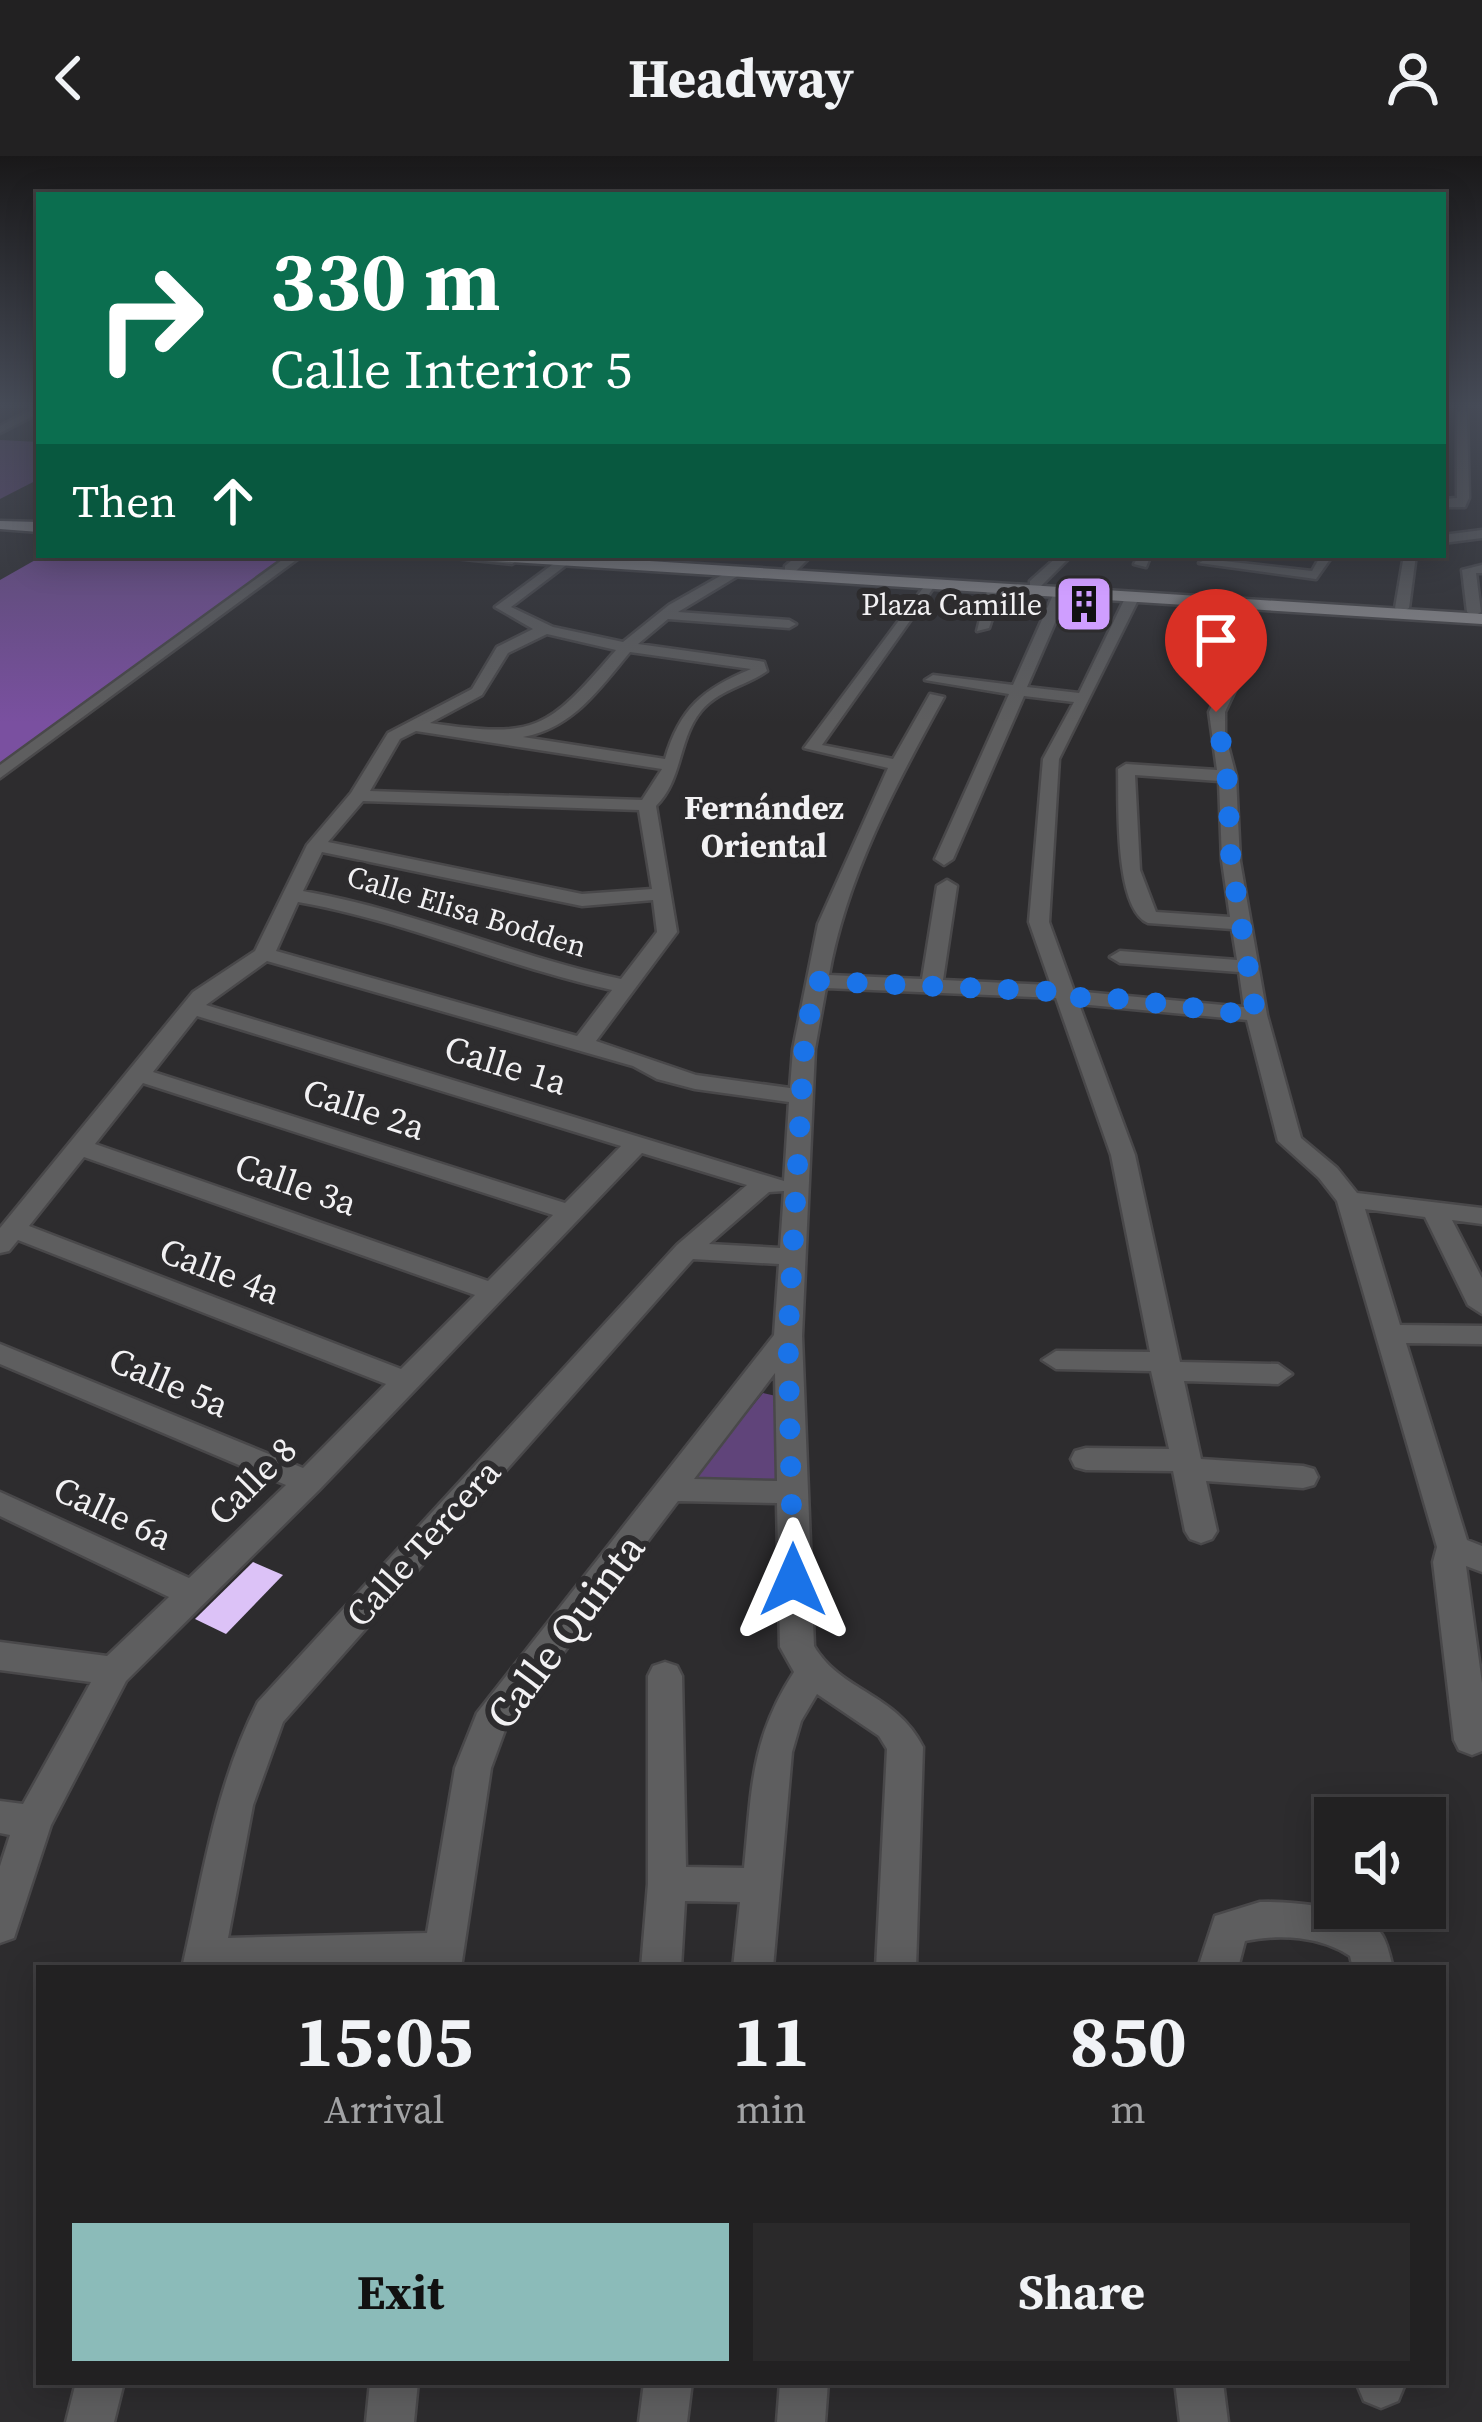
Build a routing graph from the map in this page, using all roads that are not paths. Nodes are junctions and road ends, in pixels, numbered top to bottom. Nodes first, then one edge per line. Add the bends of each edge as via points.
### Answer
1 (0, 524) edge
2 (36, 527) edge
3 (1482, 534) edge
4 (1471, 544) edge
5 (292, 558) edge
6 (511, 558) edge
7 (530, 558) edge
8 (1063, 558) edge
9 (1325, 558) edge
10 (1410, 558) edge
11 (564, 560) edge
12 (814, 560) edge
13 (1259, 562) edge
14 (1206, 563) dead end
15 (1482, 569) edge
16 (733, 573) junction
17 (1035, 584) junction
18 (928, 585) junction
19 (1475, 589) edge
20 (994, 591) junction
21 (1060, 595) junction
22 (1132, 598) junction
23 (1248, 603) junction
24 (1402, 608) junction
25 (666, 615) junction
26 (1480, 616) edge
27 (789, 624) dead end
28 (982, 628) dead end
29 (543, 631) junction
30 (628, 644) junction
31 (1016, 691) junction
32 (1082, 698) junction
33 (409, 725) junction
34 (541, 729) junction
35 (490, 739) junction
36 (594, 751) junction
37 (672, 764) junction
38 (898, 765) junction
39 (0, 773) edge
40 (1227, 776) junction
41 (358, 796) junction
42 (647, 805) junction
43 (316, 845) junction
44 (944, 860) dead end
45 (947, 886) dead end
46 (661, 894) junction
47 (290, 895) junction
48 (1241, 924) junction
49 (264, 954) junction
50 (1120, 957) dead end
51 (1251, 968) junction
52 (815, 981) junction
53 (626, 986) junction
54 (932, 986) junction
55 (1065, 994) junction
56 (195, 1008) junction
57 (1256, 1016) junction
58 (582, 1044) junction
59 (137, 1074) junction
60 (801, 1097) junction
61 (638, 1143) junction
62 (77, 1146) junction
63 (763, 1184) junction
64 (796, 1190) junction
65 (1349, 1200) junction
66 (1436, 1211) junction
67 (569, 1212) junction
68 (1482, 1216) edge
69 (6, 1237) edge
70 (686, 1251) junction
71 (794, 1257) junction
72 (491, 1291) junction
73 (1482, 1305) edge
74 (1391, 1334) junction
75 (1482, 1335) edge
76 (788, 1336) junction
77 (0, 1353) edge
78 (1056, 1360) dead end
79 (1164, 1366) junction
80 (1278, 1374) dead end
81 (403, 1380) junction
82 (1086, 1459) dead end
83 (1186, 1465) junction
84 (1303, 1477) dead end
85 (308, 1482) junction
86 (673, 1490) junction
87 (793, 1492) junction
88 (0, 1504) edge
89 (1201, 1531) dead end
90 (1468, 1553) edge
91 (194, 1594) junction
92 (0, 1656) edge
93 (114, 1671) junction
94 (812, 1673) junction
95 (665, 1676) dead end
96 (1472, 1740) dead end
97 (16, 1820) edge
98 (667, 1884) junction
99 (761, 1886) junction
100 (0, 1924) edge
101 (442, 1959) edge
102 (203, 1962) edge
103 (661, 1965) edge
104 (753, 1965) edge
105 (896, 1965) edge
106 (1219, 1965) edge
107 (1372, 1965) edge
108 (99, 2385) edge
109 (394, 2385) edge
110 (668, 2385) edge
111 (804, 2385) edge
112 (1198, 2385) edge
113 (90, 2422) edge
114 (390, 2422) edge
115 (663, 2422) edge
116 (801, 2422) edge
117 (1204, 2422) edge

1 - 2 main road
3 - 4 street
5 - 39 street
6 - 11 street
7 - 11 main road
8 - 17 street
9 - 13 street via 1316,575
10 - 24 street
11 - 12 main road via 790,569
11 - 16 main road
11 - 29 street via 502,607
12 - 17 main road
13 - 14 street
13 - 23 street
15 - 19 street via 1469,570
16 - 18 main road
16 - 25 street
17 - 23 main road
18 - 20 street
18 - 22 main road
18 - 38 street via 812,748
19 - 26 street
20 - 21 street
20 - 28 street
21 - 22 street
21 - 31 street
22 - 23 main road
22 - 32 street
23 - 24 main road
23 - 26 main road
23 - 40 street via 1216,712
24 - 26 main road
25 - 27 street
25 - 30 street
29 - 30 street
29 - 33 street via 498,652 477,692
30 - 34 street via 594,690
30 - 37 street via 759,665 692,712
31 - 32 street
31 - 38 street via 935,689
31 - 44 street
32 - 55 street via 1051,759 1039,922
33 - 35 street
33 - 41 street
34 - 35 street
34 - 36 street
35 - 36 street
36 - 37 street
37 - 42 street
38 - 52 street via 829,924
40 - 48 street
40 - 48 street via 1126,769 1127,832 1148,917
41 - 42 street
41 - 43 street
42 - 46 street
43 - 46 street via 582,900
43 - 47 street
45 - 54 street
46 - 53 street via 667,932
47 - 49 street
47 - 53 street, Calle Elisa Bodden
48 - 51 street
49 - 56 street via 212,987
49 - 58 street
50 - 51 street
51 - 57 street
52 - 54 street
52 - 60 street
53 - 58 street
54 - 55 street
55 - 57 street
55 - 79 street via 1123,1155
56 - 59 street
56 - 61 street, Calle 1a
57 - 65 street via 1290,1142
58 - 60 street via 665,1074
59 - 62 street
59 - 67 street, Calle 2a
60 - 64 street
61 - 63 street, Calle 1a
61 - 67 street, Calle 8
62 - 69 street
62 - 72 street, Calle 3a
63 - 64 street, Calle 1a
63 - 70 street, Calle Tercera
64 - 71 street
65 - 66 street
65 - 74 street
66 - 68 street
66 - 73 street
67 - 72 street, Calle 8
69 - 81 street, Calle 4a
70 - 71 street
70 - 102 street, Calle Tercera via 270,1712 231,1822
71 - 76 street
72 - 81 street, Calle 8
74 - 75 street
74 - 90 street
76 - 86 street, Calle Quinta
76 - 87 street
77 - 85 street, Calle 5a
78 - 79 street
79 - 80 street
79 - 83 street
81 - 85 street, Calle 8
82 - 83 street
83 - 84 street
83 - 89 street
85 - 91 street, Calle 8
86 - 87 street
86 - 101 street, Calle Quinta via 479,1744
87 - 94 street via 793,1624
88 - 91 street, Calle 6a
90 - 96 street via 1449,1562
91 - 93 street, Calle 8
92 - 93 street
93 - 97 street, Calle 8
94 - 99 street via 784,1717 774,1752
94 - 105 street via 892,1726 905,1747
95 - 98 street
97 - 100 street, Calle 8
98 - 99 street
98 - 103 street
99 - 104 street
101 - 102 street
106 - 107 street via 1229,1929 1246,1918 1338,1926 1366,1945
108 - 113 street
109 - 114 street
110 - 115 street
111 - 116 street
112 - 117 street

